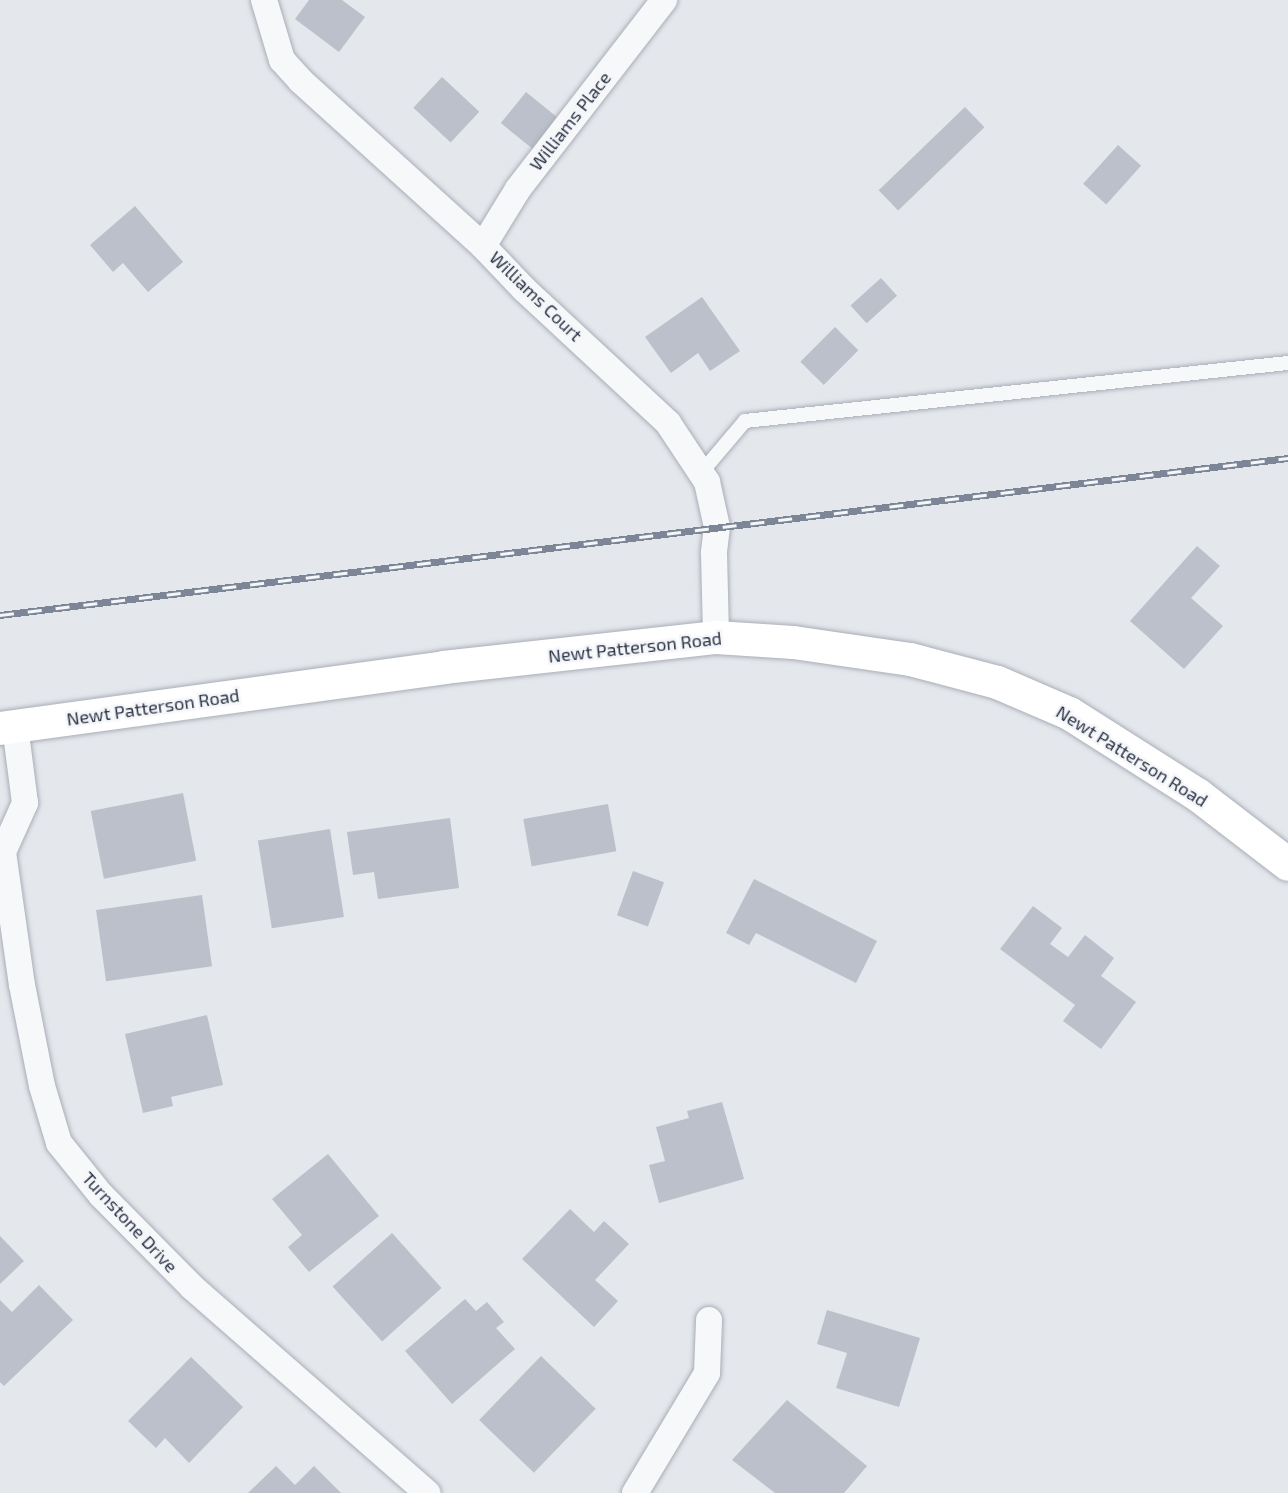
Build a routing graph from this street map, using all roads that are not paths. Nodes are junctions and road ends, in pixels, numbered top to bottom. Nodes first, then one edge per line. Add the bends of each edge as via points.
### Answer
1 (264, 0) edge
2 (664, 0) edge
3 (483, 246) junction
4 (1288, 363) edge
5 (701, 473) junction
6 (716, 637) junction
7 (8, 727) edge
8 (2, 850) edge
9 (1288, 864) edge
10 (709, 1320) dead end
11 (427, 1493) edge
12 (635, 1493) edge

1 - 3 street, Williams Court via 282,60
2 - 3 street, Williams Place via 518,189
3 - 5 street, Williams Court via 668,423
4 - 5 lane via 745,421
5 - 6 street, Williams Court via 707,482 717,527
6 - 7 street, Newt Patterson Road via 443,667
6 - 9 street, Newt Patterson Road via 793,642 910,659 997,682 1069,713 1198,795
7 - 8 street, Turnstone Drive via 25,803
8 - 11 street, Turnstone Drive via 22,986 42,1086 59,1143 101,1195 192,1287
10 - 12 street via 707,1373

